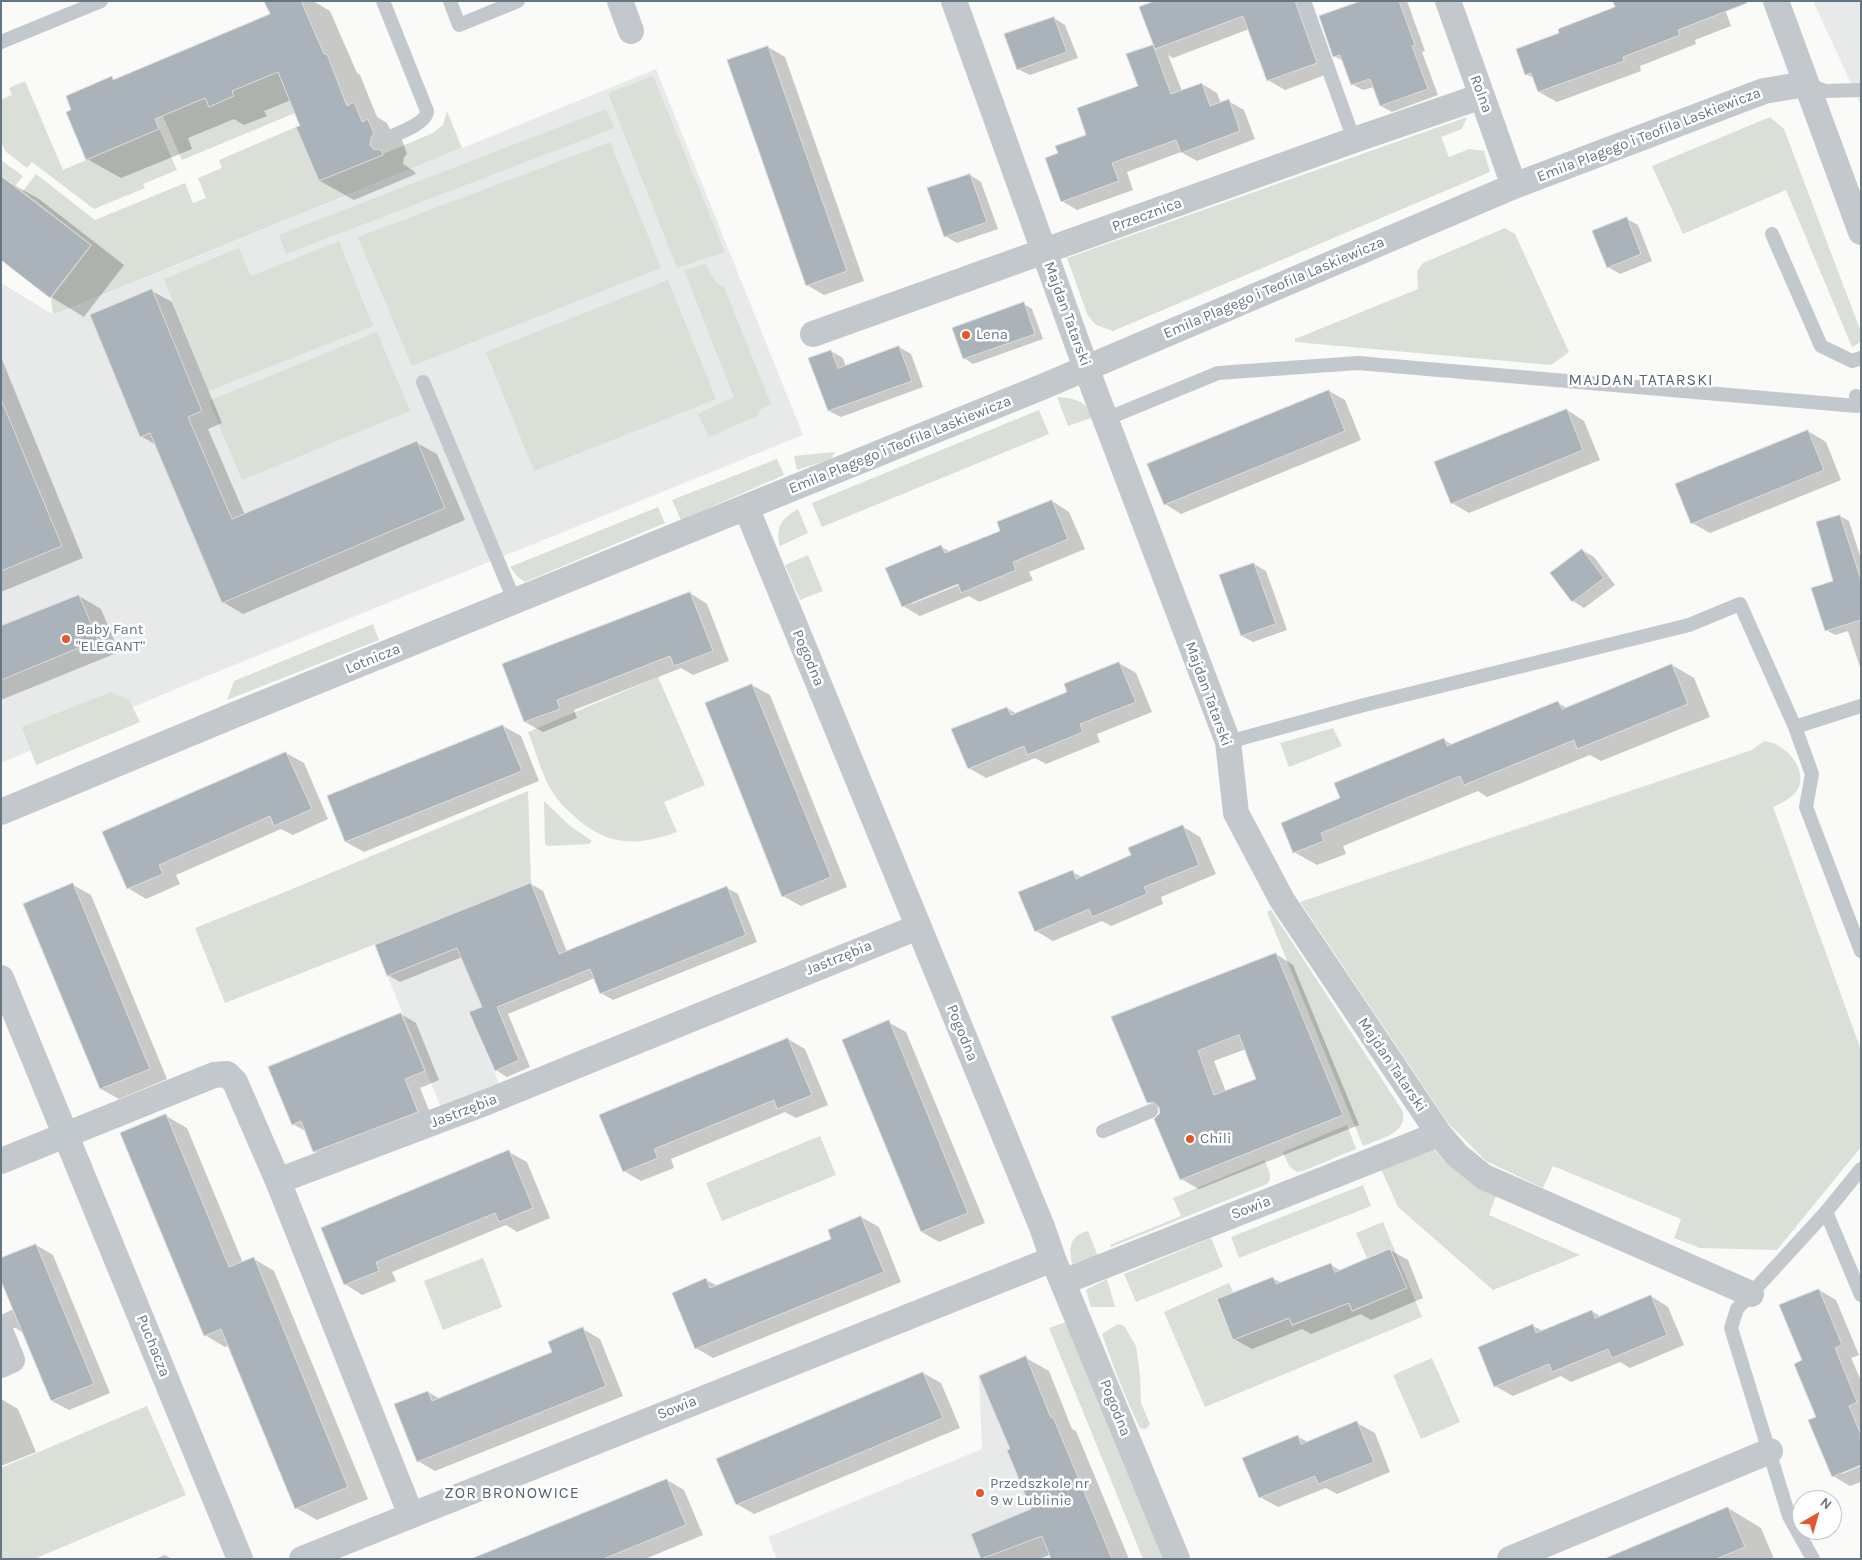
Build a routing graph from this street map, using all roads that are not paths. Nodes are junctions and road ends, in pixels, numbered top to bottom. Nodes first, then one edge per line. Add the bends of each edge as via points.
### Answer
1 (101, 1) edge
2 (383, 1) edge
3 (450, 1) edge
4 (518, 1) edge
5 (620, 1) edge
6 (954, 1) edge
7 (1304, 1) edge
8 (1448, 1) edge
9 (1776, 1) edge
10 (631, 31) dead end
11 (1, 42) edge
12 (1806, 84) junction
13 (1861, 90) edge
14 (1482, 96) junction
15 (1354, 140) junction
16 (378, 142) dead end
17 (1514, 186) junction
18 (1861, 232) edge
19 (1772, 234) dead end
20 (1044, 252) junction
21 (813, 334) dead end
22 (1861, 358) edge
23 (1086, 368) junction
24 (423, 382) dead end
25 (1856, 396) dead end
26 (1106, 419) junction
27 (746, 507) junction
28 (515, 602) junction
29 (1861, 706) edge
30 (1795, 727) junction
31 (1228, 742) junction
32 (1, 812) edge
33 (918, 927) junction
34 (1861, 951) edge
35 (1, 978) edge
36 (1150, 1111) dead end
37 (1103, 1131) dead end
38 (66, 1134) junction
39 (1438, 1134) junction
40 (1, 1161) edge
41 (1861, 1169) edge
42 (278, 1181) junction
43 (1826, 1212) junction
44 (1058, 1271) junction
45 (1752, 1294) junction
46 (1861, 1295) edge
47 (1, 1333) edge
48 (1, 1365) edge
49 (1770, 1451) junction
50 (409, 1511) junction
51 (240, 1559) edge
52 (302, 1559) edge
53 (1177, 1559) edge
54 (1510, 1559) edge
55 (1813, 1559) edge

1 - 11 lane
2 - 16 lane via 427,115 421,122
3 - 4 lane via 459,24
5 - 10 street
6 - 20 street, Majdan Tatarski
7 - 15 lane
8 - 14 street, Rolna
9 - 12 street
12 - 13 lane via 1826,91
12 - 17 street, Emila Plagego i Teofila Laskiewicza via 1764,91
12 - 18 street
14 - 15 street, Przecznica
14 - 17 street, Rolna
15 - 20 street, Przecznica
17 - 23 street, Emila Plagego i Teofila Laskiewicza
19 - 22 lane via 1821,346 1852,361
20 - 21 street, Przecznica
20 - 23 street, Majdan Tatarski
23 - 26 street, Majdan Tatarski
23 - 27 street, Emila Plagego i Teofila Laskiewicza
24 - 28 lane
25 - 26 lane via 1857,406 1358,363 1218,373
26 - 31 street, Majdan Tatarski
27 - 28 street, Lotnicza
27 - 33 street, Pogodna
28 - 32 street, Lotnicza
29 - 30 lane
30 - 31 lane via 1740,604 1689,625
30 - 34 lane via 1812,774 1806,807
31 - 39 street, Majdan Tatarski via 1236,813 1282,900
33 - 42 street, Jastrzębia via 488,1102
33 - 44 street, Pogodna
35 - 38 street, Puchacza
36 - 37 lane
38 - 40 street
38 - 42 street via 214,1075 227,1074 236,1082
38 - 51 street, Puchacza
39 - 44 street, Sowia
39 - 45 street, Majdan Tatarski via 1484,1177
41 - 43 lane
42 - 50 street
43 - 45 lane
43 - 46 lane
44 - 50 street, Sowia
44 - 53 street, Pogodna
45 - 49 lane via 1737,1309 1731,1328
47 - 48 street via 12,1360
49 - 54 street
49 - 55 lane via 1789,1516
50 - 52 street, Sowia

